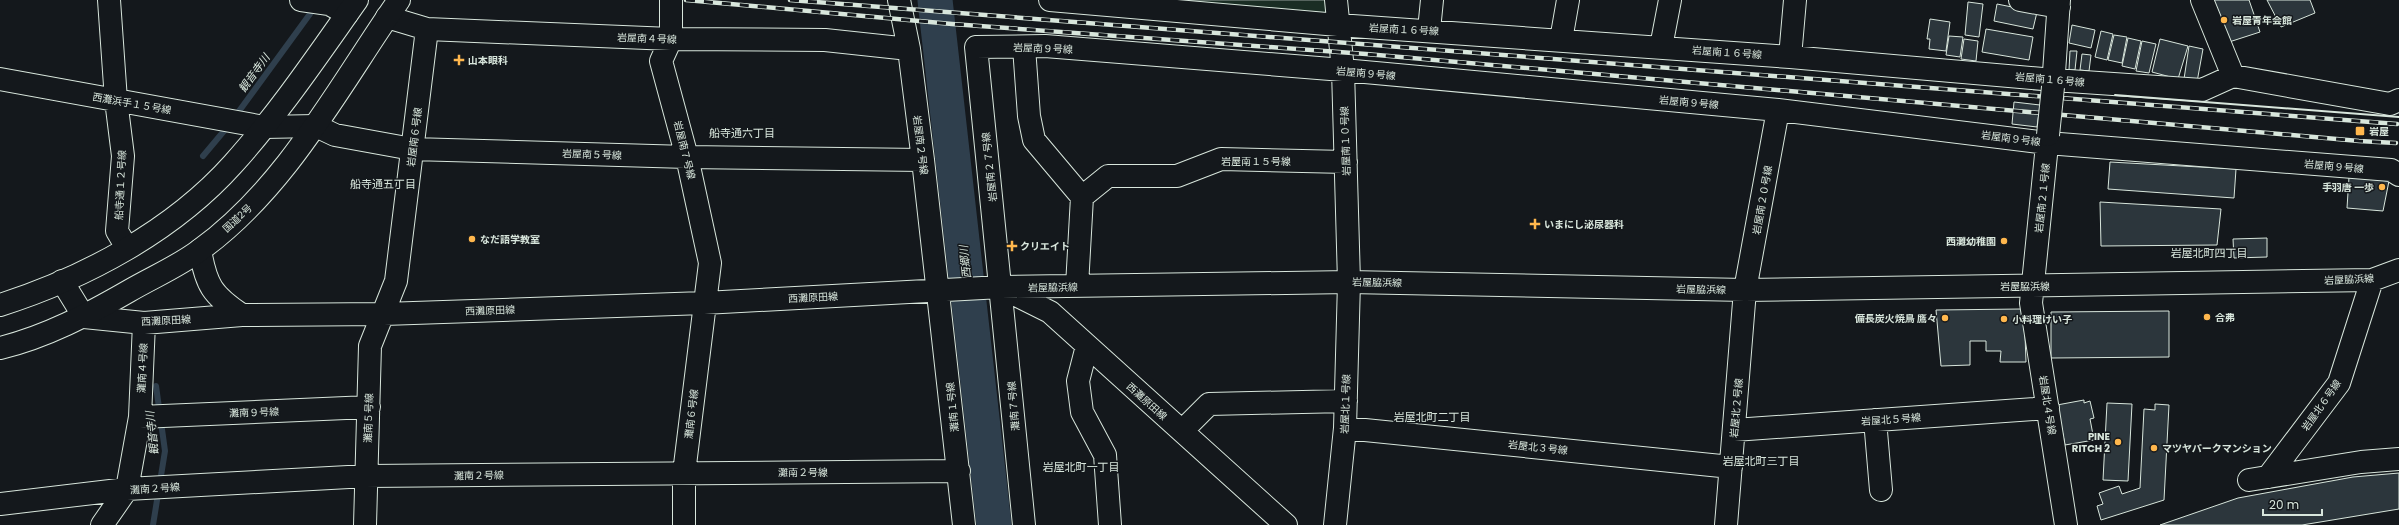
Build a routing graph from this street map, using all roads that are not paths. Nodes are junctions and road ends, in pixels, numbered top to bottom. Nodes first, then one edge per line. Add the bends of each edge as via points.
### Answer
1 (110, 0) edge
2 (303, 0) edge
3 (399, 0) edge
4 (671, 0) edge
5 (899, 0) edge
6 (1050, 0) edge
7 (1336, 0) edge
8 (1432, 0) edge
9 (1568, 0) edge
10 (1670, 0) edge
11 (1795, 0) edge
12 (2020, 0) edge
13 (2202, 0) edge
14 (2059, 4) edge
15 (345, 6) edge
16 (387, 17) junction
17 (1338, 25) junction
18 (427, 29) junction
19 (1429, 30) junction
20 (671, 40) junction
21 (1560, 40) junction
22 (1024, 46) junction
23 (976, 47) joint
24 (1662, 47) junction
25 (908, 49) junction
26 (1790, 56) junction
27 (1343, 70) junction
28 (2233, 76) junction
29 (0, 79) edge
30 (2054, 83) junction
31 (116, 100) junction
32 (2399, 100) edge
33 (1778, 110) junction
34 (316, 126) junction
35 (264, 127) junction
36 (2048, 139) junction
37 (412, 148) junction
38 (687, 157) junction
39 (923, 160) junction
40 (1346, 162) junction
41 (2399, 175) edge
42 (1082, 197) junction
43 (127, 248) junction
44 (200, 250) junction
45 (2399, 270) edge
46 (2372, 280) junction
47 (62, 281) junction
48 (1349, 282) junction
49 (2033, 285) junction
50 (1077, 286) junction
51 (1002, 288) junction
52 (938, 290) junction
53 (1745, 290) junction
54 (704, 302) junction
55 (0, 305) edge
56 (384, 314) junction
57 (242, 315) junction
58 (84, 317) junction
59 (144, 323) junction
60 (1087, 346) junction
61 (0, 348) edge
62 (1346, 401) junction
63 (369, 407) junction
64 (2048, 408) junction
65 (144, 417) junction
66 (1875, 420) junction
67 (1345, 428) junction
68 (1734, 430) junction
69 (1182, 431) junction
70 (2399, 459) edge
71 (1731, 466) junction
72 (959, 471) junction
73 (684, 473) junction
74 (367, 476) junction
75 (136, 489) junction
76 (1881, 490) dead end
77 (0, 504) edge
78 (102, 525) edge
79 (365, 525) edge
80 (684, 525) edge
81 (964, 525) edge
82 (1024, 525) edge
83 (1110, 525) edge
84 (1286, 525) edge
85 (1335, 525) edge
86 (1726, 525) edge
87 (2066, 525) edge

1 - 31 main road, 船寺通１２号線
2 - 15 main road
3 - 16 main road, 国道2号
4 - 20 main road, 岩屋南７号線
5 - 25 main road, 岩屋南２号線
6 - 17 main road, 岩屋南１６号線
7 - 17 main road, 岩屋南１０号線
8 - 19 main road
9 - 21 main road
10 - 24 main road
11 - 26 main road
12 - 14 main road
13 - 28 main road
14 - 30 main road, 岩屋南２１号線
15 - 35 main road
16 - 18 main road, 岩屋南４号線
16 - 34 main road, 国道2号
17 - 19 main road, 岩屋南１６号線
17 - 27 main road, 岩屋南１０号線
18 - 20 main road, 岩屋南４号線
18 - 37 main road, 岩屋南６号線
19 - 21 main road, 岩屋南１６号線
20 - 25 main road, 岩屋南４号線 via 825,40
20 - 38 main road, 岩屋南７号線 via 662,61
21 - 24 main road, 岩屋南１６号線
22 - 23 main road, 岩屋南９号線
22 - 27 main road, 岩屋南９号線
22 - 42 main road via 1029,116 1034,140
23 - 51 main road, 岩屋南２７号線
24 - 26 main road, 岩屋南１６号線
25 - 39 main road, 岩屋南２号線
26 - 30 main road, 岩屋南１６号線
27 - 33 main road, 岩屋南９号線
27 - 40 main road, 岩屋南１０号線
28 - 30 main road, 岩屋南１６号線 via 2202,90
28 - 32 main road via 2390,104
29 - 31 main road, 西灘浜手１５号線
30 - 36 main road, 岩屋南２１号線, bridge
31 - 35 main road, 西灘浜手１５号線
31 - 43 main road, 船寺通１２号線 via 123,156 117,231
33 - 36 main road, 岩屋南９号線
33 - 53 main road, 岩屋南２０号線
34 - 35 main road, 岩屋南５号線
34 - 37 main road, 岩屋南５号線 via 335,135
34 - 44 main road, 国道2号 via 244,213
35 - 43 main road via 232,165 197,199
36 - 41 main road, 岩屋南９号線 via 2391,170
36 - 49 main road, 岩屋南２１号線
37 - 38 main road, 岩屋南５号線
37 - 56 main road, 岩屋南６号線 via 396,281
38 - 39 main road, 岩屋南５号線
38 - 54 main road, 岩屋南７号線 via 710,263
39 - 52 main road, 岩屋南２号線
40 - 42 main road, 岩屋南１５号線 via 1221,159 1177,176 1108,176
40 - 48 main road, 岩屋南１０号線
42 - 50 main road
43 - 47 main road
44 - 57 main road via 204,275 213,292 222,302
44 - 58 main road, 国道2号
45 - 46 main road, 岩屋脇浜線
46 - 49 main road, 岩屋脇浜線
46 - 70 main road, 岩屋北６号線 via 2339,383 2259,478 2361,462
47 - 55 main road
47 - 58 main road
48 - 50 main road, 岩屋脇浜線
48 - 53 main road, 岩屋脇浜線
48 - 62 main road, 岩屋北１号線
49 - 53 main road, 岩屋脇浜線
49 - 64 main road, 岩屋北４号線 via 2031,303
50 - 51 main road, 岩屋脇浜線
51 - 52 main road, 岩屋脇浜線
51 - 60 main road, 西灘原田線 via 1050,312
51 - 82 main road, 灘南７号線
52 - 54 main road, 西灘原田線
52 - 72 main road, 灘南１号線
53 - 68 main road, 岩屋北２号線
54 - 56 main road, 西灘原田線
54 - 73 main road, 灘南６号線
56 - 57 main road, 西灘原田線
56 - 63 main road, 灘南５号線 via 370,346
57 - 59 main road, 西灘原田線
58 - 59 main road, 西灘原田線
58 - 61 main road, 国道2号
59 - 65 main road, 灘南４号線
60 - 69 main road, 西灘原田線
60 - 83 main road via 1078,381 1082,412 1105,455
62 - 67 main road, 岩屋北１号線
62 - 69 main road via 1209,404
63 - 65 main road, 灘南９号線
63 - 74 main road, 灘南５号線
64 - 66 main road, 岩屋北５号線
64 - 87 main road, 岩屋北４号線
65 - 75 main road, 灘南４号線
66 - 68 main road, 岩屋北５号線
66 - 76 main road
67 - 71 main road, 岩屋北３号線
67 - 85 main road, 岩屋北１号線
68 - 71 main road, 岩屋北２号線
69 - 84 main road, 西灘原田線
71 - 86 main road, 岩屋北２号線
72 - 73 main road, 灘南２号線
72 - 81 main road, 灘南１号線
73 - 74 main road, 灘南２号線
73 - 80 main road, 灘南６号線
74 - 75 main road, 灘南２号線
74 - 79 main road, 灘南５号線
75 - 77 main road, 灘南２号線
75 - 78 main road, 灘南４号線

